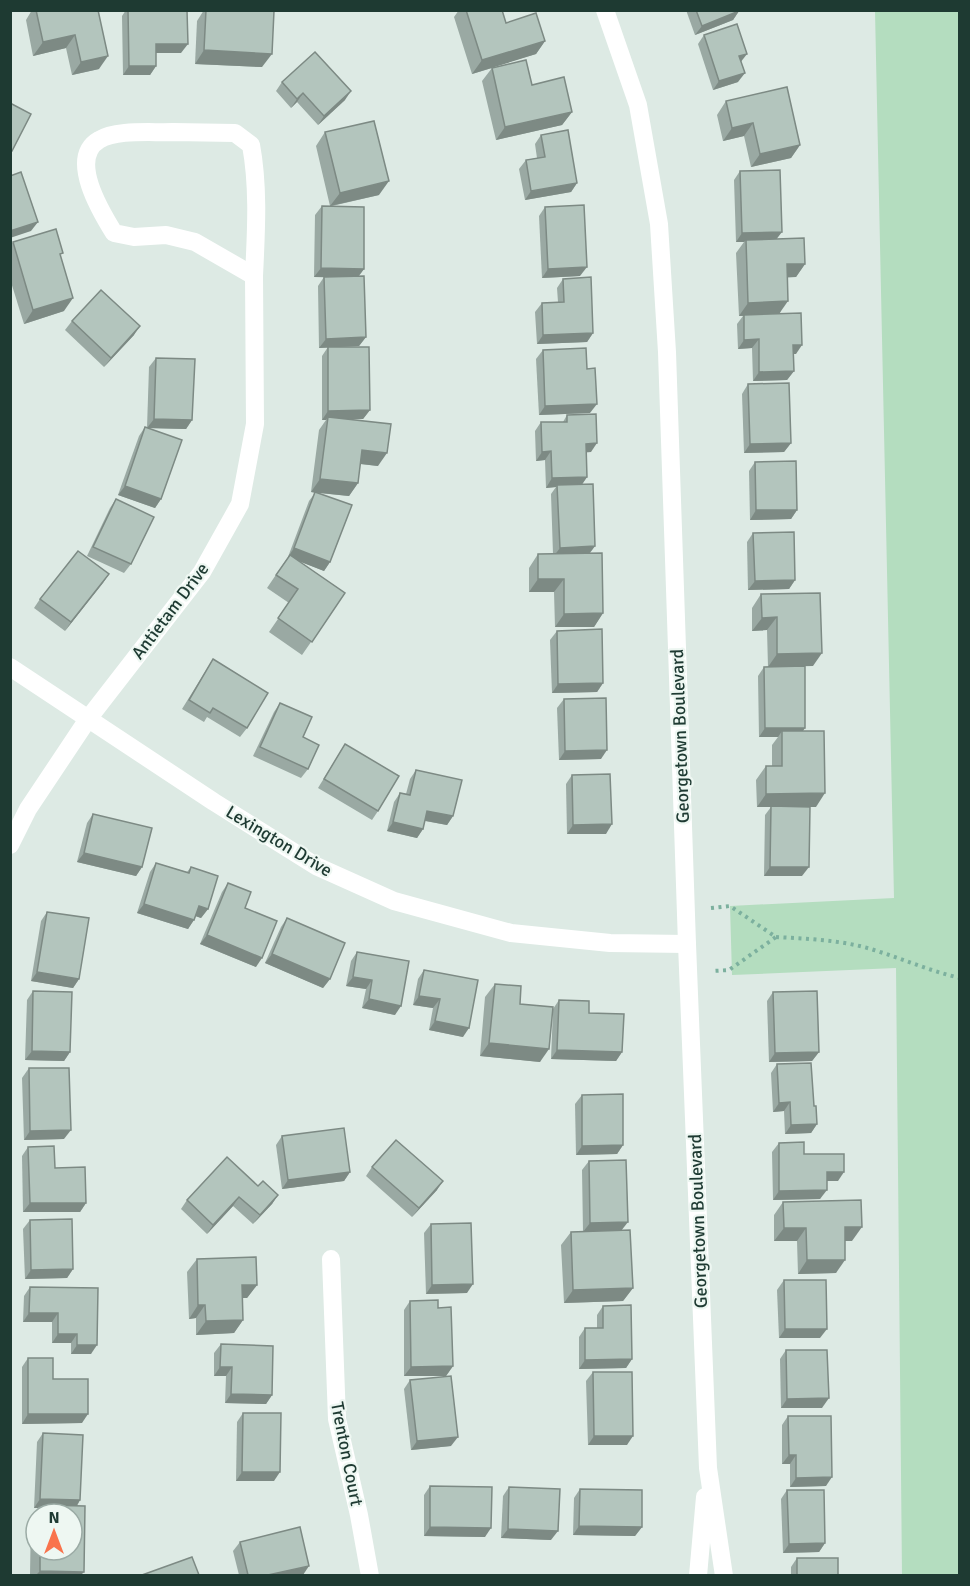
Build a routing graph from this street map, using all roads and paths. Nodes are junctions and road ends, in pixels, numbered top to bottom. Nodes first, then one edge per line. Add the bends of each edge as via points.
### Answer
1 (605, 10) edge
2 (254, 276) junction
3 (10, 667) edge
4 (88, 719) junction
5 (10, 846) edge
6 (711, 908) dead end
7 (776, 937) junction
8 (687, 944) junction
9 (713, 971) dead end
10 (960, 978) edge
11 (331, 1259) dead end
12 (708, 1468) junction
13 (370, 1575) edge
14 (698, 1575) edge
15 (724, 1575) edge

1 - 8 street, Georgetown Boulevard via 638,105 659,224 668,352
2 - 2 street, Antietam Drive via 255,165 251,145 235,134 118,134 98,140 87,153 85,168 94,196 114,232 135,237 166,235 195,242
2 - 4 street, Antietam Drive via 255,424 240,504 202,572
3 - 4 street, Lexington Drive
4 - 5 street, Antietam Drive via 27,809
4 - 8 street, Lexington Drive via 316,866 394,901 511,933 610,943
6 - 7 path via 730,906
7 - 9 path via 729,970
7 - 10 path via 834,941 873,949
8 - 12 street, Georgetown Boulevard
11 - 13 street, Trenton Court via 337,1419
12 - 14 street, Georgetown Boulevard
12 - 15 street, Georgetown Boulevard

